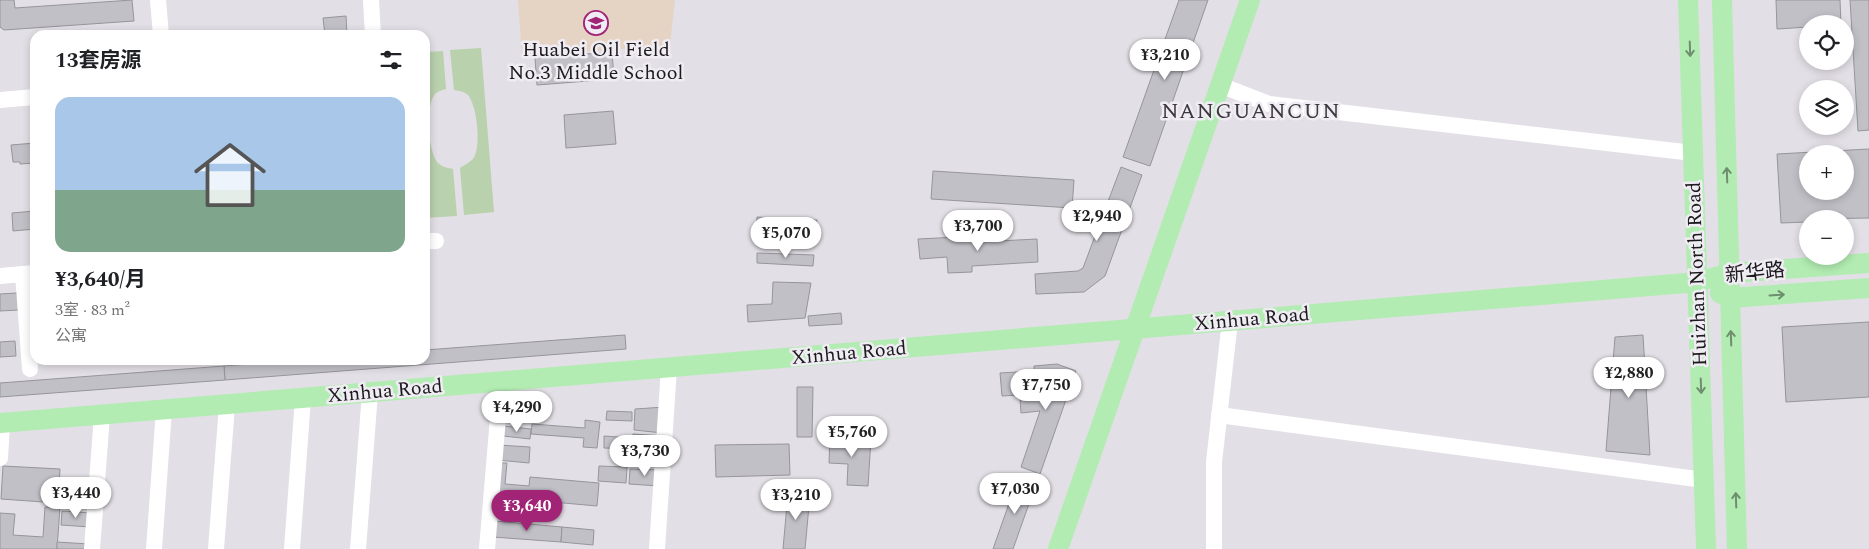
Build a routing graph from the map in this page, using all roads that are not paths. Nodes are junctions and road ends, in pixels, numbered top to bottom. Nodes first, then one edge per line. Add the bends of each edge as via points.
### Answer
1 (158, 0) edge
2 (371, 0) edge
3 (1250, 0) edge
4 (1688, 0) edge
5 (1722, 0) edge
6 (161, 30) edge
7 (373, 30) edge
8 (1220, 85) junction
9 (30, 97) edge
10 (0, 100) edge
11 (1693, 153) junction
12 (1869, 263) edge
13 (29, 273) edge
14 (1729, 273) junction
15 (0, 276) edge
16 (1698, 282) junction
17 (1869, 288) edge
18 (1730, 298) junction
19 (1230, 321) junction
20 (1135, 329) junction
21 (669, 368) junction
22 (30, 369) dead end
23 (501, 382) junction
24 (370, 392) junction
25 (303, 398) junction
26 (227, 404) junction
27 (164, 410) junction
28 (102, 415) junction
29 (1219, 415) junction
30 (1, 423) edge
31 (0, 458) edge
32 (1704, 480) junction
33 (92, 549) edge
34 (154, 549) edge
35 (216, 549) edge
36 (292, 549) edge
37 (358, 549) edge
38 (487, 549) edge
39 (657, 549) edge
40 (1058, 549) edge
41 (1214, 549) edge
42 (1706, 549) edge
43 (1737, 549) edge

1 - 6 street
2 - 7 street
3 - 8 main road
4 -> 11 main road, Huizhan North Road
14 -> 5 main road, Huizhan North Road
8 - 11 street via 1269,104
8 - 20 main road
9 - 10 street
11 - 16 main road, Huizhan North Road
12 - 14 main road, 新华路
13 - 15 street
13 - 22 street
14 - 16 main road, 新华路
14 - 18 main road, Huizhan North Road
16 - 18 main road, 新华路
16 - 19 main road, Xinhua Road
16 -> 32 main road, Huizhan North Road
18 -> 17 main road, 新华路
43 -> 18 main road, Huizhan North Road
19 - 20 main road, Xinhua Road
19 - 29 street
20 - 21 main road, Xinhua Road
20 - 40 main road
21 - 23 main road, Xinhua Road
21 - 39 street
23 - 24 main road, Xinhua Road
23 - 38 street
24 - 25 main road, Xinhua Road
24 - 37 street
25 - 26 main road, Xinhua Road
25 - 36 street
26 - 27 main road, Xinhua Road
26 - 35 street
27 - 28 main road, Xinhua Road
27 - 34 street
28 - 30 main road, Xinhua Road
28 - 33 street
29 - 32 street
29 - 41 street via 1214,462
30 - 31 street
32 - 42 main road, Huizhan North Road

